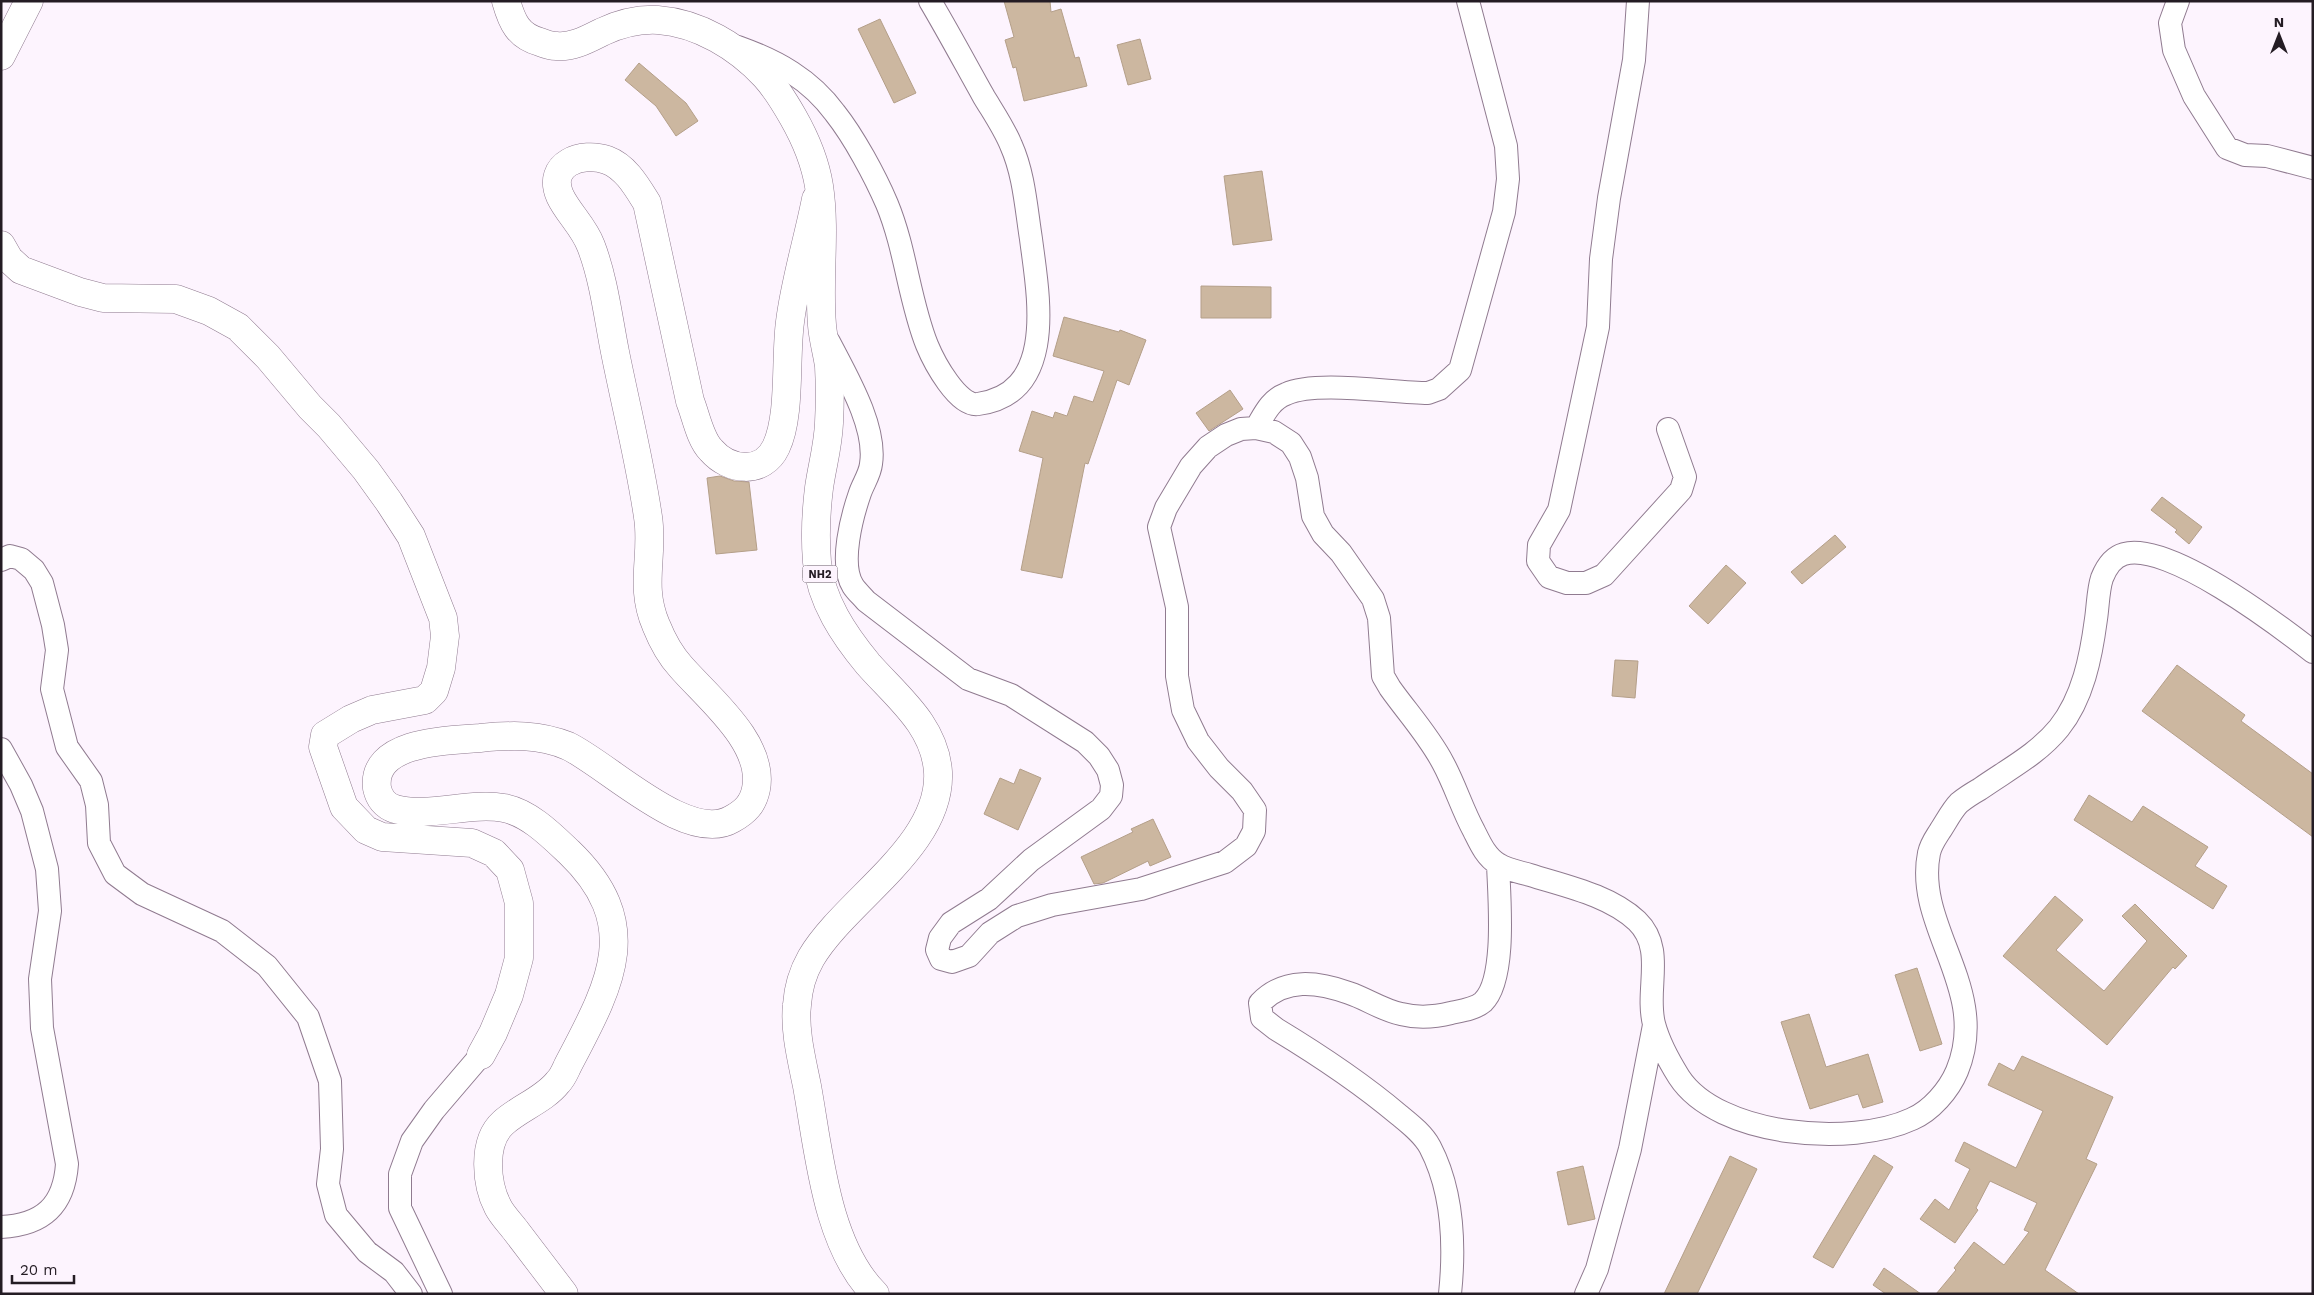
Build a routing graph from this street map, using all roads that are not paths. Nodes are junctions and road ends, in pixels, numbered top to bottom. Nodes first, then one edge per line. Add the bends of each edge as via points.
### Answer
1 (29, 1) edge
2 (506, 1) edge
3 (930, 1) edge
4 (1468, 1) edge
5 (1638, 1) edge
6 (2178, 1) edge
7 (721, 41) junction
8 (1, 56) edge
9 (2313, 168) edge
10 (819, 185) junction
11 (1, 245) edge
12 (822, 328) junction
13 (1256, 428) junction
14 (1668, 429) dead end
15 (1, 560) edge
16 (2313, 652) edge
17 (1, 749) edge
18 (1498, 864) junction
19 (1654, 1024) junction
20 (481, 1055) joint
21 (1, 1227) edge
22 (411, 1294) edge
23 (441, 1294) edge
24 (564, 1294) edge
25 (875, 1294) edge
26 (1450, 1294) edge
27 (1586, 1294) edge

1 - 8 main road
2 - 7 main road, NH2 via 519,32 531,40 559,47 582,42 630,22 657,20 697,28
3 - 7 street via 1011,144 1022,177 1040,303 1033,358 1020,383 996,400 976,405 966,403 951,388 927,346 887,205 835,112 794,72
4 - 13 street via 1506,146 1508,178 1504,212 1460,370 1439,389 1428,393 1305,388 1284,394 1269,406
5 - 14 street via 1634,60 1600,259 1598,327 1559,510 1539,545 1538,561 1549,577 1567,583 1586,583 1604,575 1666,510 1681,490 1685,477
6 - 9 street via 2170,23 2174,50 2194,96 2226,148 2245,155 2267,156
7 - 10 main road, NH2 via 766,77 786,104 807,142
10 - 12 main road, NH2
10 - 24 main road via 790,322 784,427 776,448 763,464 746,468 725,463 710,449 699,427 690,401 647,203 611,161 589,156 570,160 560,170 557,185 561,199 587,235 601,280 649,523 646,576 652,618 667,649 729,718 754,760 756,788 747,810 725,824 701,825 674,814 629,788 592,758 536,736 511,735 426,743 399,751 384,762 377,774 377,792 383,803 394,809 499,807 520,812 552,836 584,867 607,900 616,943 607,982 587,1030 558,1083 497,1128 489,1150 490,1179 497,1206
11 - 20 main road via 8,258 21,270 80,292 103,298 176,299 209,311 238,327 366,470 411,536 443,618 445,636 434,691 425,700 372,710 351,719 325,735 323,747 344,807 366,830 382,837 472,843 494,853 510,870 519,903 519,958 509,995
12 - 13 street via 850,382 870,442 871,465 850,529 847,552 847,569 853,586 866,600 968,679 1011,695 1085,742 1108,770 1112,785 1111,796 1101,809 1031,860 989,899 951,923 936,950 941,959 952,962 969,956 990,933 1017,916 1052,905 1141,889 1225,862 1246,846 1254,831 1255,810 1198,741 1183,710 1176,676 1176,607 1159,527 1166,508 1208,447 1240,429
12 - 25 main road, NH2 via 829,364 830,419 819,484 816,523 818,565 828,602 842,630 869,665 910,708 929,737 938,771 935,801 920,830 889,872 827,934 810,960 796,1008 819,1156 833,1215 848,1258
13 - 18 street via 1274,432 1291,443 1300,457 1313,516 1373,600 1379,618 1383,676 1440,757 1483,850
15 - 22 street via 10,556 21,559 34,570 42,583 57,650 52,688 67,747 91,781 97,804 99,843 115,874 142,894 222,931 267,966 308,1016 330,1081 332,1149 328,1184 336,1215 367,1252 394,1272
16 - 19 street via 2205,576 2143,552 2125,553 2112,560 2102,578 2094,640 2074,707 2039,750 1958,804 1931,845 1926,872 1929,892 1960,988 1966,1016 1966,1043 1956,1074 1939,1099 1914,1119 1836,1135 1783,1132 1739,1119 1708,1104 1683,1083 1666,1056
17 - 21 street via 32,811 47,869 50,911 40,979 42,1028 67,1164 66,1183 58,1202 44,1216 19,1226
18 - 19 street via 1613,904 1635,919 1650,936 1654,962
18 - 26 street via 1498,956 1493,984 1482,1002 1467,1010 1444,1015 1402,1015 1350,993 1298,983 1278,989 1260,1003 1262,1018 1374,1094 1418,1130 1430,1146 1450,1218 1453,1250
19 - 27 street via 1630,1149 1597,1269
20 - 23 street via 412,1141 400,1174 400,1208

